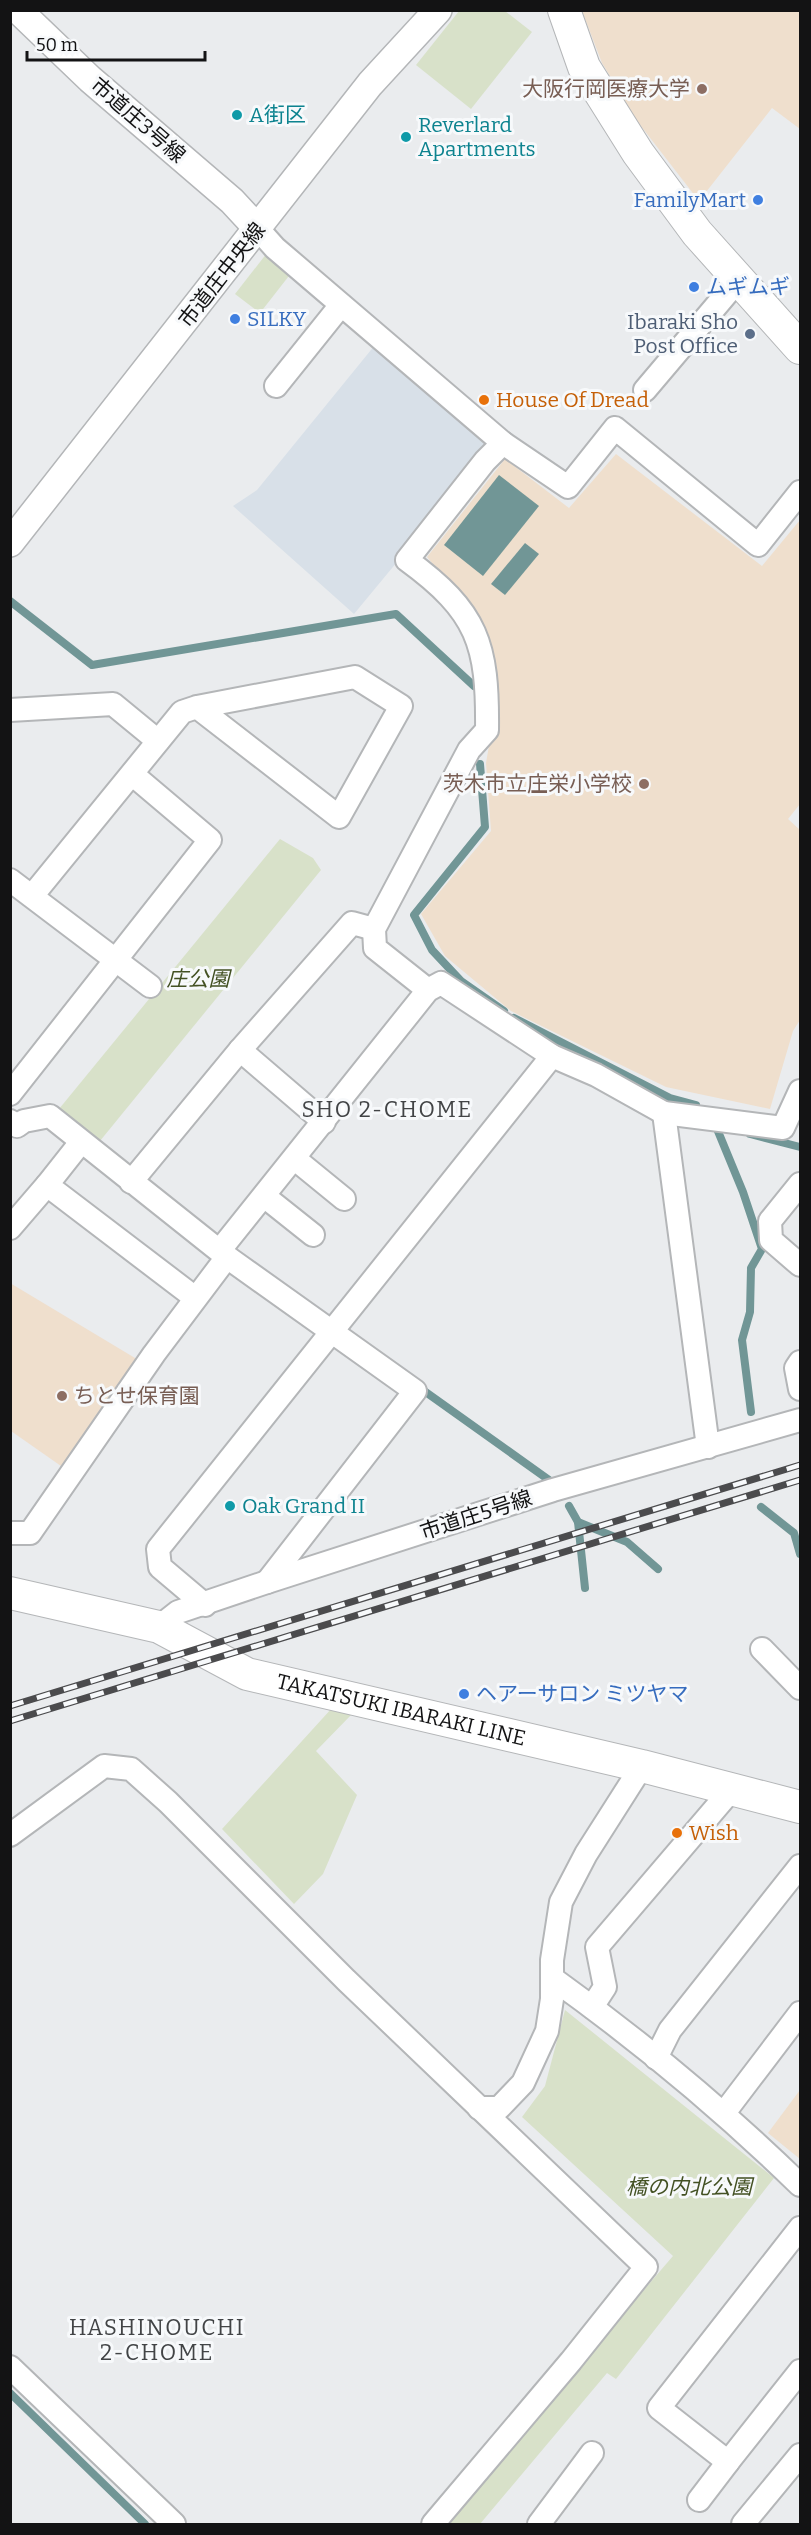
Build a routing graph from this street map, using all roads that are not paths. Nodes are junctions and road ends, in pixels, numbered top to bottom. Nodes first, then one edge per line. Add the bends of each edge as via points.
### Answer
1 (18, 10) edge
2 (438, 10) edge
3 (564, 10) edge
4 (258, 230) junction
5 (739, 279) junction
6 (341, 305) junction
7 (801, 348) edge
8 (276, 386) dead end
9 (645, 390) dead end
10 (503, 443) junction
11 (801, 492) edge
12 (10, 543) edge
13 (197, 707) junction
14 (10, 710) edge
15 (158, 741) junction
16 (132, 774) junction
17 (10, 880) edge
18 (32, 896) junction
19 (374, 929) junction
20 (114, 960) junction
21 (150, 986) dead end
22 (428, 990) junction
23 (240, 1050) junction
24 (552, 1056) junction
25 (801, 1091) edge
26 (10, 1094) edge
27 (664, 1113) junction
28 (10, 1121) edge
29 (324, 1122) junction
30 (81, 1142) junction
31 (295, 1159) junction
32 (131, 1182) junction
33 (801, 1184) edge
34 (47, 1185) junction
35 (264, 1196) junction
36 (344, 1199) dead end
37 (10, 1228) edge
38 (313, 1235) dead end
39 (223, 1253) junction
40 (801, 1265) edge
41 (194, 1298) junction
42 (329, 1332) junction
43 (801, 1362) edge
44 (801, 1389) edge
45 (801, 1420) edge
46 (708, 1448) junction
47 (10, 1533) edge
48 (267, 1582) junction
49 (10, 1593) edge
50 (205, 1605) junction
51 (159, 1627) junction
52 (762, 1649) dead end
53 (797, 1677) edge
54 (642, 1766) junction
55 (732, 1789) junction
56 (801, 1807) edge
57 (10, 1835) edge
58 (586, 1854) junction
59 (801, 1866) edge
60 (552, 1978) junction
61 (592, 2007) junction
62 (801, 2013) edge
63 (656, 2058) junction
64 (523, 2083) junction
65 (479, 2108) junction
66 (724, 2113) junction
67 (801, 2186) edge
68 (801, 2228) edge
69 (10, 2367) edge
70 (801, 2371) edge
71 (592, 2453) dead end
72 (801, 2455) edge
73 (728, 2462) junction
74 (699, 2500) dead end
75 (174, 2524) edge
76 (433, 2524) edge
77 (539, 2524) edge
78 (745, 2524) edge

1 - 4 street, 市道庄3号線 via 90,79 232,201
2 - 4 street, 市道庄中央線 via 370,84
3 - 5 main road via 584,67 638,153 697,233
4 - 6 street
4 - 12 street, 市道庄中央線
5 - 7 main road
5 - 9 street
6 - 8 street
6 - 10 street
10 - 11 street via 568,488 615,428 759,545
10 - 19 street via 407,560 440,584 473,625 483,657 487,730 469,750
13 - 13 street via 356,677 400,706 339,817
13 - 15 street via 182,712
14 - 15 street via 113,704
15 - 16 street
16 - 18 street
16 - 20 street via 210,840
17 - 18 street
18 - 20 street
19 - 22 street via 375,948
19 - 23 street via 352,923
20 - 21 street
20 - 26 street
22 - 24 street via 441,983
22 - 29 street
23 - 29 street
23 - 32 street
24 - 27 street via 596,1075
24 - 42 street
25 - 27 street via 783,1128
27 - 46 street
28 - 30 street via 17,1126 50,1116
29 - 31 street
30 - 32 street
30 - 34 street
31 - 35 street
31 - 36 street
32 - 39 street
33 - 40 street via 770,1221 771,1240
34 - 37 street
34 - 41 street
35 - 38 street
35 - 39 street
39 - 41 street
39 - 42 street
41 - 47 street via 30,1533
42 - 48 street via 415,1391
42 - 50 street via 158,1549 160,1567
43 - 44 street via 796,1368
45 - 46 street, 市道庄5号線
46 - 48 street, 市道庄5号線 via 553,1490
48 - 50 street, 市道庄5号線
49 - 51 main road, TAKATSUKI IBARAKI LINE
50 - 51 street, 市道庄5号線 via 178,1612
51 - 54 main road, TAKATSUKI IBARAKI LINE via 247,1674
52 - 53 street
54 - 55 main road, TAKATSUKI IBARAKI LINE
54 - 58 street
55 - 56 main road, TAKATSUKI IBARAKI LINE
55 - 61 street via 597,1947 605,1987
57 - 65 street via 104,1766 131,1769
58 - 60 street via 561,1902
58 - 64 street via 556,1900 546,1957 543,2027
59 - 63 street via 670,2030
60 - 61 street
60 - 64 street via 547,2031
61 - 63 street
62 - 66 street
63 - 66 street
64 - 65 street via 499,2108
65 - 76 street via 646,2267 572,2361
66 - 67 street
68 - 73 street via 659,2408
69 - 75 street
70 - 73 street
71 - 77 street
72 - 78 street
73 - 74 street

